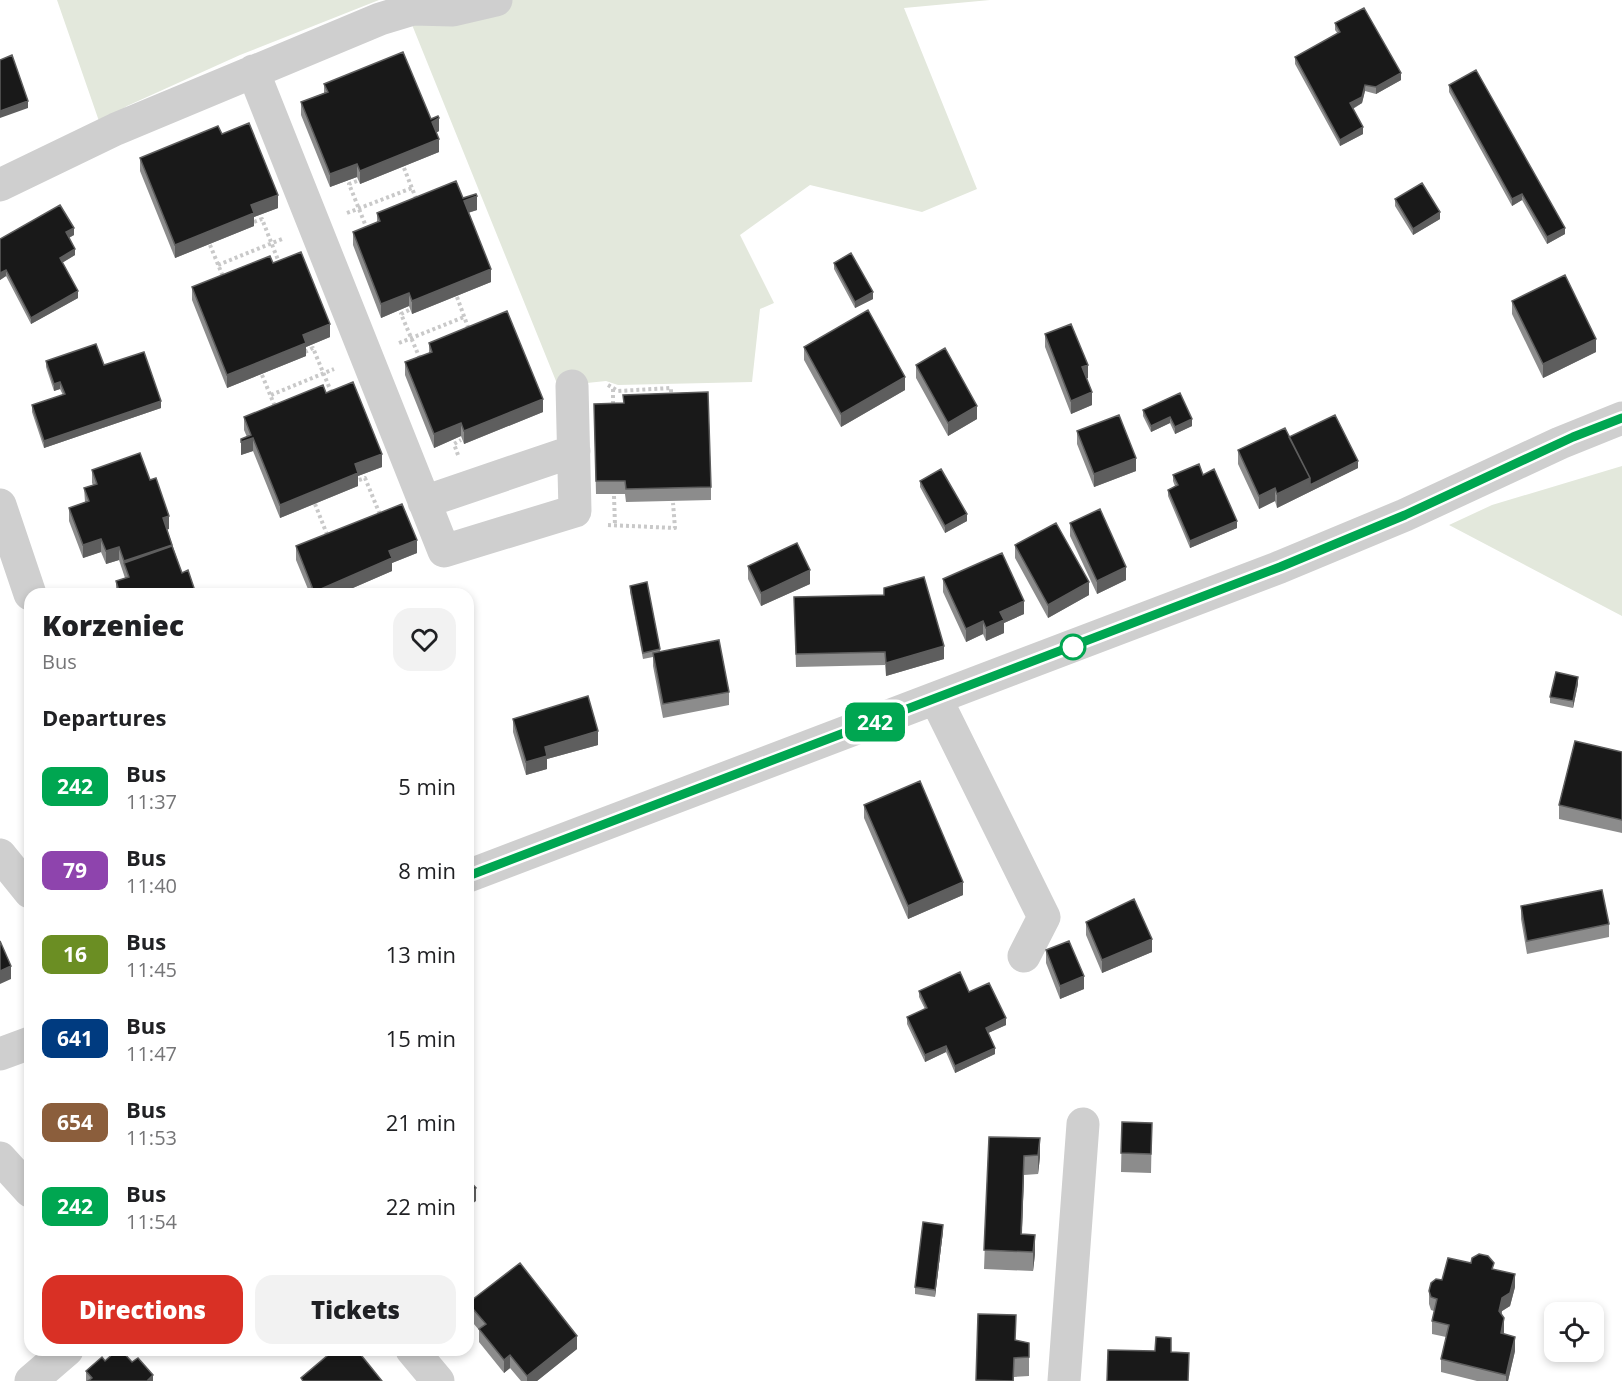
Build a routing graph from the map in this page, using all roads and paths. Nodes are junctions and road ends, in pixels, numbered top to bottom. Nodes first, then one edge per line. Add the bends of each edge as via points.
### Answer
1 (496, 0) edge
2 (253, 71) junction
3 (404, 168) edge
4 (357, 181) edge
5 (0, 184) edge
6 (412, 188) junction
7 (420, 207) edge
8 (359, 208) junction
9 (254, 222) edge
10 (315, 226) junction
11 (377, 230) edge
12 (271, 243) junction
13 (210, 245) edge
14 (218, 265) junction
15 (273, 272) edge
16 (226, 285) edge
17 (457, 297) edge
18 (409, 310) edge
19 (464, 317) junction
20 (472, 337) edge
21 (411, 338) junction
22 (305, 352) edge
23 (367, 356) junction
24 (428, 361) edge
25 (323, 374) junction
26 (262, 375) edge
27 (572, 386) joint
28 (613, 388) junction
29 (271, 395) junction
30 (326, 401) edge
31 (671, 405) edge
32 (613, 414) edge
33 (279, 415) edge
34 (1622, 418) edge
35 (574, 451) junction
36 (359, 480) edge
37 (614, 496) edge
38 (425, 503) junction
39 (673, 503) edge
40 (315, 504) edge
41 (0, 505) edge
42 (575, 511) junction
43 (615, 525) junction
44 (329, 541) edge
45 (28, 588) edge
46 (936, 699) junction
47 (0, 855) edge
48 (474, 874) edge
49 (24, 885) edge
50 (1024, 956) dead end
51 (24, 1045) edge
52 (0, 1054) edge
53 (1083, 1124) dead end
54 (0, 1158) edge
55 (24, 1184) edge
56 (60, 1356) edge
57 (417, 1356) edge
58 (31, 1381) edge
59 (438, 1381) edge
60 (1064, 1381) edge

1 - 2 street via 453,10 413,9
2 - 5 street
2 - 10 street
3 - 6 path
4 - 8 path via 349,184
6 - 7 path
6 - 8 path
8 - 10 path
8 - 11 path via 369,233
9 - 12 path via 262,219
10 - 12 path
10 - 23 street
12 - 14 path
12 - 15 path via 282,268
13 - 14 path
14 - 16 path
17 - 19 path
18 - 21 path via 401,314
19 - 20 path
19 - 21 path
21 - 23 path
21 - 24 path via 422,363
22 - 25 path via 313,348
23 - 25 path
23 - 38 street
25 - 29 path
25 - 30 path via 334,399
26 - 29 path
27 - 28 path
27 - 35 street
28 - 31 path via 671,388
28 - 32 path
29 - 33 path
34 - 46 street via 1290,563
35 - 38 street
35 - 42 street
36 - 38 path via 365,478 382,520
37 - 43 path
38 - 42 street via 444,551
39 - 43 path via 675,528
40 - 44 path
41 - 45 street
42 - 43 path via 589,525
46 - 48 street
46 - 50 street via 1044,917
47 - 49 street
51 - 52 street
53 - 60 street
54 - 55 street
56 - 58 street
57 - 59 street

